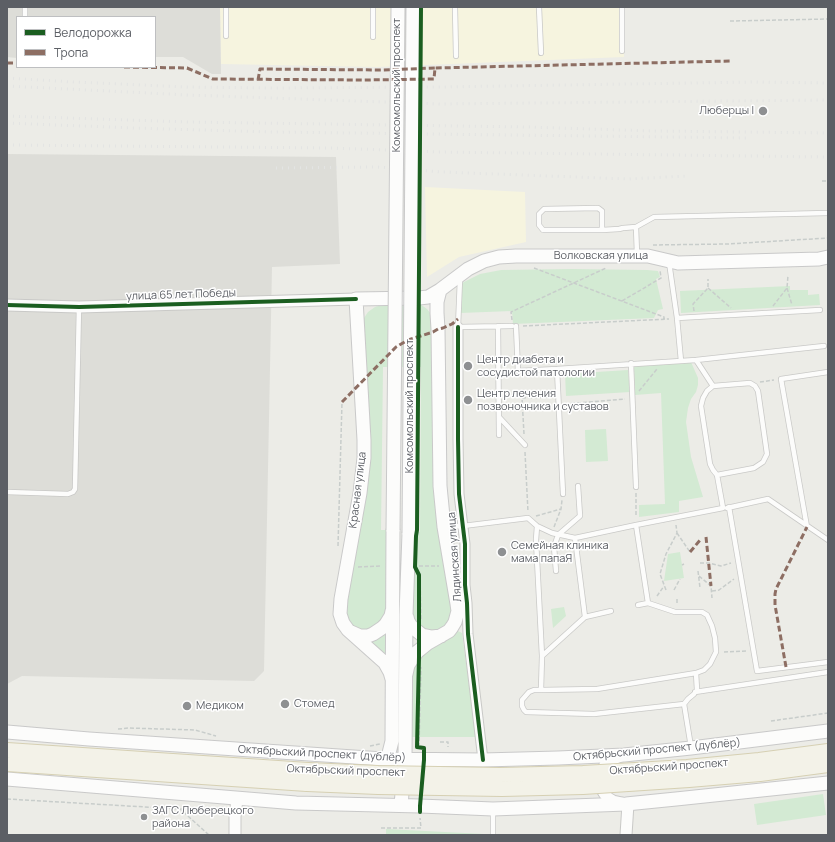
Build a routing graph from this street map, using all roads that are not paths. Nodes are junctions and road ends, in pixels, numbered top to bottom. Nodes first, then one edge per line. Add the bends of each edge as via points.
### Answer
1 (226, 7) edge
2 (373, 7) edge
3 (398, 7) edge
4 (413, 7) edge
5 (455, 7) edge
6 (539, 7) edge
7 (622, 7) edge
8 (226, 36) dead end
9 (373, 38) dead end
10 (622, 51) dead end
11 (541, 53) dead end
12 (456, 56) dead end
13 (828, 213) edge
14 (636, 227) junction
15 (602, 230) junction
16 (637, 250) junction
17 (825, 259) edge
18 (664, 265) junction
19 (460, 274) junction
20 (440, 290) junction
21 (356, 299) junction
22 (7, 305) edge
23 (79, 307) junction
24 (820, 310) dead end
25 (677, 318) junction
26 (498, 326) junction
27 (458, 327) junction
28 (824, 346) dead end
29 (696, 360) junction
30 (680, 361) junction
31 (632, 364) junction
32 (557, 369) junction
33 (828, 372) edge
34 (713, 386) junction
35 (499, 417) junction
36 (499, 435) dead end
37 (525, 445) road end
38 (717, 475) junction
39 (578, 486) dead end
40 (636, 487) road end
41 (7, 492) edge
42 (563, 494) road end
43 (729, 507) junction
44 (723, 508) junction
45 (636, 525) junction
46 (463, 526) junction
47 (537, 526) junction
48 (444, 527) junction
49 (808, 527) junction
50 (558, 534) junction
51 (575, 538) junction
52 (828, 540) edge
53 (556, 571) dead end
54 (648, 603) junction
55 (638, 605) dead end
56 (393, 608) junction
57 (612, 611) dead end
58 (406, 615) junction
59 (585, 617) junction
60 (348, 630) junction
61 (441, 636) junction
62 (542, 656) junction
63 (828, 662) edge
64 (828, 672) edge
65 (696, 673) junction
66 (406, 674) junction
67 (392, 680) junction
68 (541, 690) junction
69 (695, 692) junction
70 (684, 704) junction
71 (828, 731) edge
72 (7, 732) edge
73 (691, 748) junction
74 (7, 750) edge
75 (828, 751) edge
76 (624, 755) junction
77 (383, 759) junction
78 (406, 759) junction
79 (483, 760) junction
80 (7, 764) edge
81 (828, 765) edge
82 (308, 777) junction
83 (7, 780) edge
84 (828, 783) edge
85 (237, 799) junction
86 (627, 804) junction
87 (401, 805) junction
88 (493, 809) junction
89 (236, 835) edge
90 (493, 835) edge
91 (626, 835) edge

1 - 8 lane
2 - 9 lane
3 - 56 main road, Комсомольский проспект, bridge
4 - 58 main road, Комсомольский проспект, bridge via 409,532
5 - 12 lane
6 - 11 lane
7 - 10 lane
13 - 14 lane via 654,217
14 - 15 lane
14 - 16 lane
15 - 15 lane via 602,211 598,208 544,209 539,214 539,226 543,230
16 - 18 main road, Волковская улица
16 - 19 main road, Волковская улица via 499,257 484,261
17 - 18 main road, Волковская улица via 678,262
18 - 25 lane
19 - 20 main road, Волковская улица
19 - 27 lane
20 - 21 main road, Волковская улица via 425,297
20 - 48 main road, Лядинская улица via 437,313 440,486
21 - 23 street, улица 65 лет Победы
21 - 60 main road, Красная улица via 364,458 341,599 340,614
22 - 23 street, улица 65 лет Победы
23 - 41 lane via 75,489 68,494
24 - 25 lane
25 - 30 lane
26 - 27 lane
26 - 32 lane via 514,326 518,371
26 - 35 lane
27 - 46 street, Лядинская улица via 459,494
28 - 29 lane
29 - 30 lane
29 - 34 lane
30 - 31 lane
31 - 32 lane
31 - 40 lane
32 - 42 lane
33 - 49 lane via 781,379
34 - 38 lane via 703,398 701,406 710,464
34 - 38 lane via 750,383 755,386 758,391 767,454 763,462 754,468
35 - 36 lane
35 - 37 lane
38 - 44 lane
39 - 50 lane via 580,516
43 - 44 lane
43 - 49 lane via 768,499
43 - 63 lane via 757,672
44 - 45 lane
45 - 51 lane
45 - 54 lane
46 - 47 lane via 528,518
46 - 48 lane
46 - 79 street, Лядинская улица via 468,634
47 - 50 lane
47 - 62 lane
48 - 61 main road, Лядинская улица via 458,611 452,627
49 - 52 lane
50 - 51 lane
50 - 53 lane via 554,547
51 - 59 lane
54 - 55 lane
54 - 65 lane via 675,612 702,612 707,615 715,638 716,652 710,664
56 - 60 main road via 386,624 373,634 360,636
56 - 67 main road, Комсомольский проспект
57 - 59 lane
58 - 61 main road via 409,624 419,633 427,637
58 - 66 main road, Комсомольский проспект
59 - 62 lane
60 - 67 main road via 382,660 389,669
61 - 66 main road, Лядинская улица via 428,643 414,656
62 - 68 lane
64 - 69 lane
65 - 68 lane via 597,689
65 - 69 lane
66 - 78 main road, Комсомольский проспект
67 - 77 main road, Комсомольский проспект via 392,740 389,753
68 - 70 lane via 529,692 522,700 526,712 594,714
69 - 70 lane
70 - 73 lane
71 - 73 main road, Октябрьский проспект (дублёр)
72 - 77 main road, Октябрьский проспект (дублёр)
73 - 76 main road, Октябрьский проспект (дублёр)
74 - 82 main road, Октябрьский проспект
75 - 82 main road, Октябрьский проспект, bridge via 752,761 583,773
76 - 79 main road, Октябрьский проспект (дублёр)
76 - 86 street via 605,765 600,782 608,798
77 - 78 main road, Октябрьский проспект (дублёр)
78 - 79 main road, Октябрьский проспект (дублёр)
78 - 87 main road, Комсомольский проспект
80 - 82 main road, Октябрьский проспект
81 - 82 main road, Октябрьский проспект, bridge via 689,780 502,789 378,787
83 - 85 main road
84 - 86 main road
85 - 87 main road
85 - 89 street
86 - 88 main road
86 - 91 street
87 - 88 main road
88 - 90 lane

